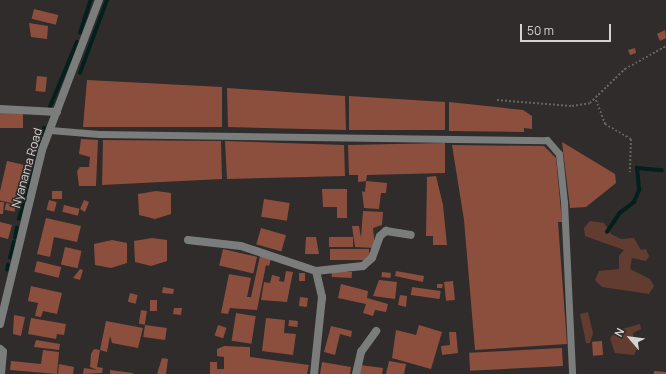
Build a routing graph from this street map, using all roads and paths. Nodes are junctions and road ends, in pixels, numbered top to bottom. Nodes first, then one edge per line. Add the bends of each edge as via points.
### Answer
1 (99, 0) edge
2 (666, 46) edge
3 (497, 100) dead end
4 (596, 100) junction
5 (0, 109) edge
6 (57, 112) junction
7 (50, 130) junction
8 (630, 172) dead end
9 (411, 235) dead end
10 (188, 240) dead end
11 (316, 271) junction
12 (0, 324) edge
13 (376, 331) dead end
14 (0, 348) edge
15 (1, 374) edge
16 (314, 374) edge
17 (356, 374) edge
18 (572, 374) edge

1 - 6 street, Nyanama Road
2 - 4 path via 625,69
3 - 4 path via 572,106
4 - 8 path via 605,124 631,138
5 - 6 street
6 - 7 street, Nyanama Road
7 - 12 street, Nyanama Road via 29,198
7 - 18 lane via 99,134 547,140 559,154 564,195
9 - 11 street via 382,233 372,258 363,266
10 - 11 street via 241,246
11 - 16 street via 322,297
13 - 17 street via 361,352
14 - 15 lane via 3,352

